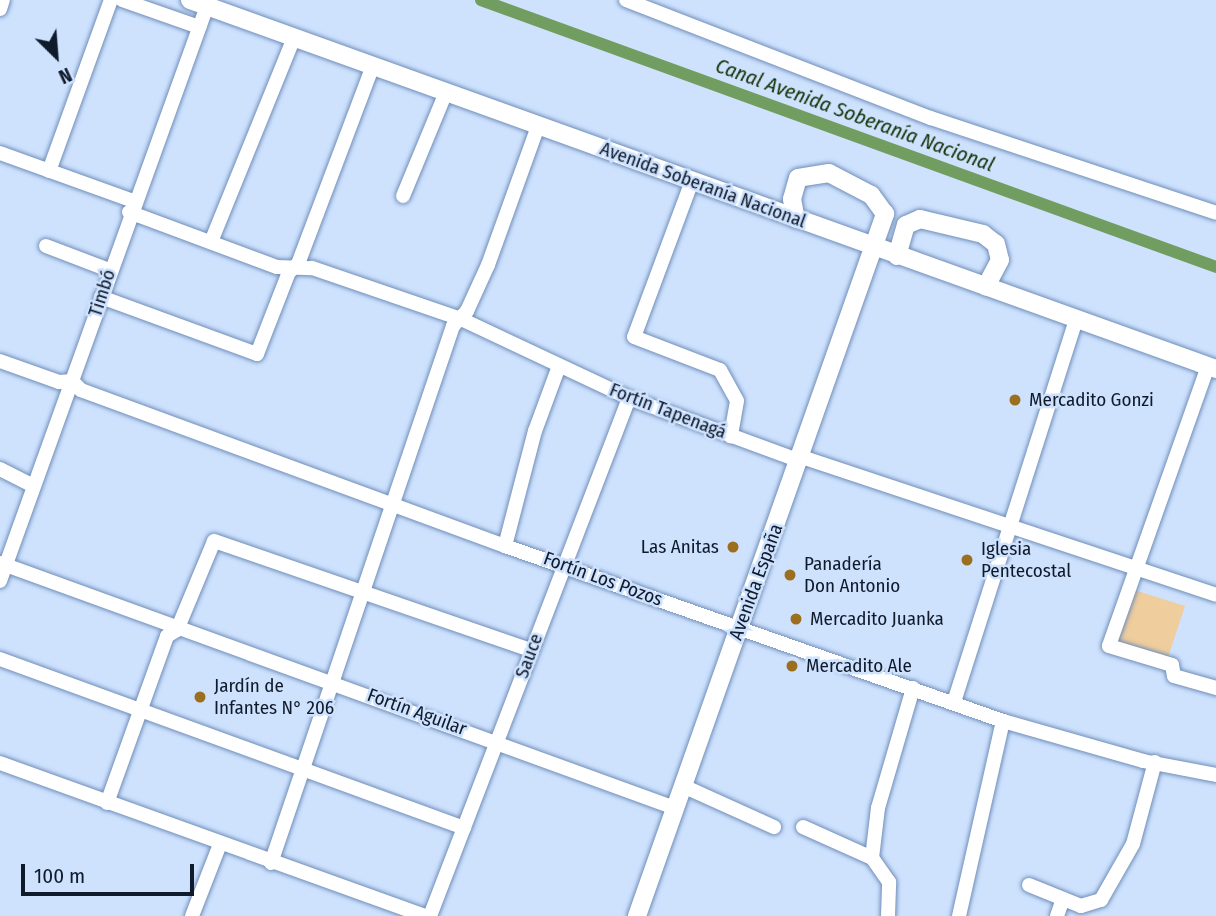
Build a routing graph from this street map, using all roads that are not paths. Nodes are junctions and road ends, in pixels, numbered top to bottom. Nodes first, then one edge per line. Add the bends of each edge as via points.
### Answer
1 (3, 0) edge
2 (111, 0) edge
3 (122, 0) edge
4 (190, 0) edge
5 (626, 0) edge
6 (207, 6) junction
7 (0, 9) edge
8 (199, 27) junction
9 (294, 38) junction
10 (373, 66) junction
11 (446, 92) junction
12 (538, 125) junction
13 (0, 153) edge
14 (49, 172) junction
15 (692, 181) junction
16 (403, 196) dead end
17 (131, 207) junction
18 (1216, 213) edge
19 (796, 219) junction
20 (211, 242) junction
21 (46, 246) dead end
22 (877, 248) junction
23 (897, 257) junction
24 (298, 264) junction
25 (109, 270) junction
26 (986, 286) junction
27 (101, 297) junction
28 (1076, 318) junction
29 (461, 319) junction
30 (0, 360) edge
31 (559, 366) junction
32 (1212, 367) edge
33 (72, 381) junction
34 (629, 398) junction
35 (731, 436) junction
36 (802, 457) junction
37 (0, 469) edge
38 (32, 485) junction
39 (394, 502) junction
40 (1011, 529) junction
41 (505, 546) junction
42 (3, 564) edge
43 (565, 565) junction
44 (1135, 569) junction
45 (0, 581) edge
46 (366, 590) junction
47 (1216, 595) edge
48 (739, 629) junction
49 (177, 630) junction
50 (531, 650) junction
51 (0, 659) edge
52 (337, 683) junction
53 (913, 688) junction
54 (1216, 688) edge
55 (954, 702) junction
56 (140, 710) junction
57 (1003, 721) junction
58 (498, 742) junction
59 (1155, 762) junction
60 (0, 763) edge
61 (304, 771) junction
62 (1216, 775) edge
63 (683, 786) junction
64 (107, 803) junction
65 (676, 808) junction
66 (774, 827) dead end
67 (803, 827) dead end
68 (464, 828) junction
69 (220, 844) junction
70 (872, 858) junction
71 (271, 863) junction
72 (1030, 885) dead end
73 (1063, 899) junction
74 (192, 916) edge
75 (425, 916) edge
76 (430, 916) edge
77 (636, 916) edge
78 (888, 916) edge
79 (959, 916) edge
80 (1057, 916) edge

1 - 7 street
2 - 14 street
3 - 8 street
4 - 6 main road, Avenida Soberanía Nacional
5 - 18 street via 931,118
6 - 8 street, Timbó
6 - 9 main road, Avenida Soberanía Nacional
8 - 17 street, Timbó
9 - 10 main road, Avenida Soberanía Nacional
9 - 20 street
10 - 11 main road, Avenida Soberanía Nacional
10 - 24 street
11 - 12 main road, Avenida Soberanía Nacional
11 - 16 street
12 - 15 main road, Avenida Soberanía Nacional
12 - 29 street via 488,265
13 - 14 street, Fortín Tapenagá
14 - 17 street, Fortín Tapenagá
15 - 19 main road, Avenida Soberanía Nacional
15 - 35 street via 634,337 720,370 737,401
17 - 20 street, Fortín Tapenagá
17 - 25 street, Timbó
19 - 22 main road, Avenida Soberanía Nacional
19 - 22 main road, Avenida España via 792,199 798,178 829,173 871,195 885,214
20 - 24 street, Fortín Tapenagá via 277,267
21 - 25 street
22 - 23 main road, Avenida Soberanía Nacional
22 - 36 main road, Avenida España
23 - 26 main road, Avenida Soberanía Nacional
23 - 26 main road via 906,225 920,219 983,234 996,244 1000,260
24 - 27 street via 289,272 257,354
24 - 29 street, Fortín Tapenagá
25 - 27 street, Timbó
26 - 28 main road, Avenida Soberanía Nacional
27 - 33 street, Timbó
28 - 32 main road, Avenida Soberanía Nacional
28 - 40 street
29 - 31 street, Fortín Tapenagá
29 - 39 street via 453,326
30 - 33 street, Fortín Los Pozos via 59,382
31 - 34 street, Fortín Tapenagá
31 - 41 street via 535,431
32 - 44 street
33 - 38 street, Timbó
33 - 39 street, Fortín Los Pozos via 81,390
34 - 35 street, Fortín Tapenagá
34 - 43 street, Sauce via 574,553
35 - 36 street, Fortín Tapenagá
36 - 40 street, Fortín Tapenagá
36 - 48 main road, Avenida España
37 - 38 street
38 - 42 street, Timbó
39 - 41 street, Fortín Los Pozos
39 - 46 street
40 - 44 street, Fortín Tapenagá
40 - 55 street
41 - 43 street, Fortín Los Pozos
42 - 45 street, Timbó
42 - 49 street, Fortín Aguilar
43 - 48 street, Fortín Los Pozos
43 - 50 street, Sauce
44 - 47 street, Fortín Tapenagá
44 - 54 street via 1109,646 1172,665 1174,676
46 - 49 street via 214,541
46 - 50 street
46 - 52 street
48 - 53 street, Fortín Los Pozos
48 - 63 main road, Avenida España
49 - 52 street, Fortín Aguilar
49 - 56 street via 167,636
50 - 58 street, Sauce
51 - 56 street
52 - 58 street, Fortín Aguilar
52 - 61 street
53 - 55 street, Fortín Los Pozos
53 - 70 street via 878,808
55 - 57 street, Fortín Los Pozos
56 - 61 street
56 - 64 street
57 - 59 street, Fortín Los Pozos
57 - 79 street
58 - 65 street, Fortín Aguilar
58 - 68 street, Sauce
59 - 62 street, Fortín Los Pozos
59 - 73 street via 1133,844 1109,892 1091,905
60 - 64 street
61 - 68 street
61 - 71 street
63 - 65 main road, Avenida España
63 - 66 street
64 - 69 street
65 - 77 main road, Avenida España
67 - 70 street
68 - 76 street, Sauce
69 - 71 street
69 - 74 street
70 - 78 street via 889,882
71 - 75 street
72 - 73 street
73 - 80 street

